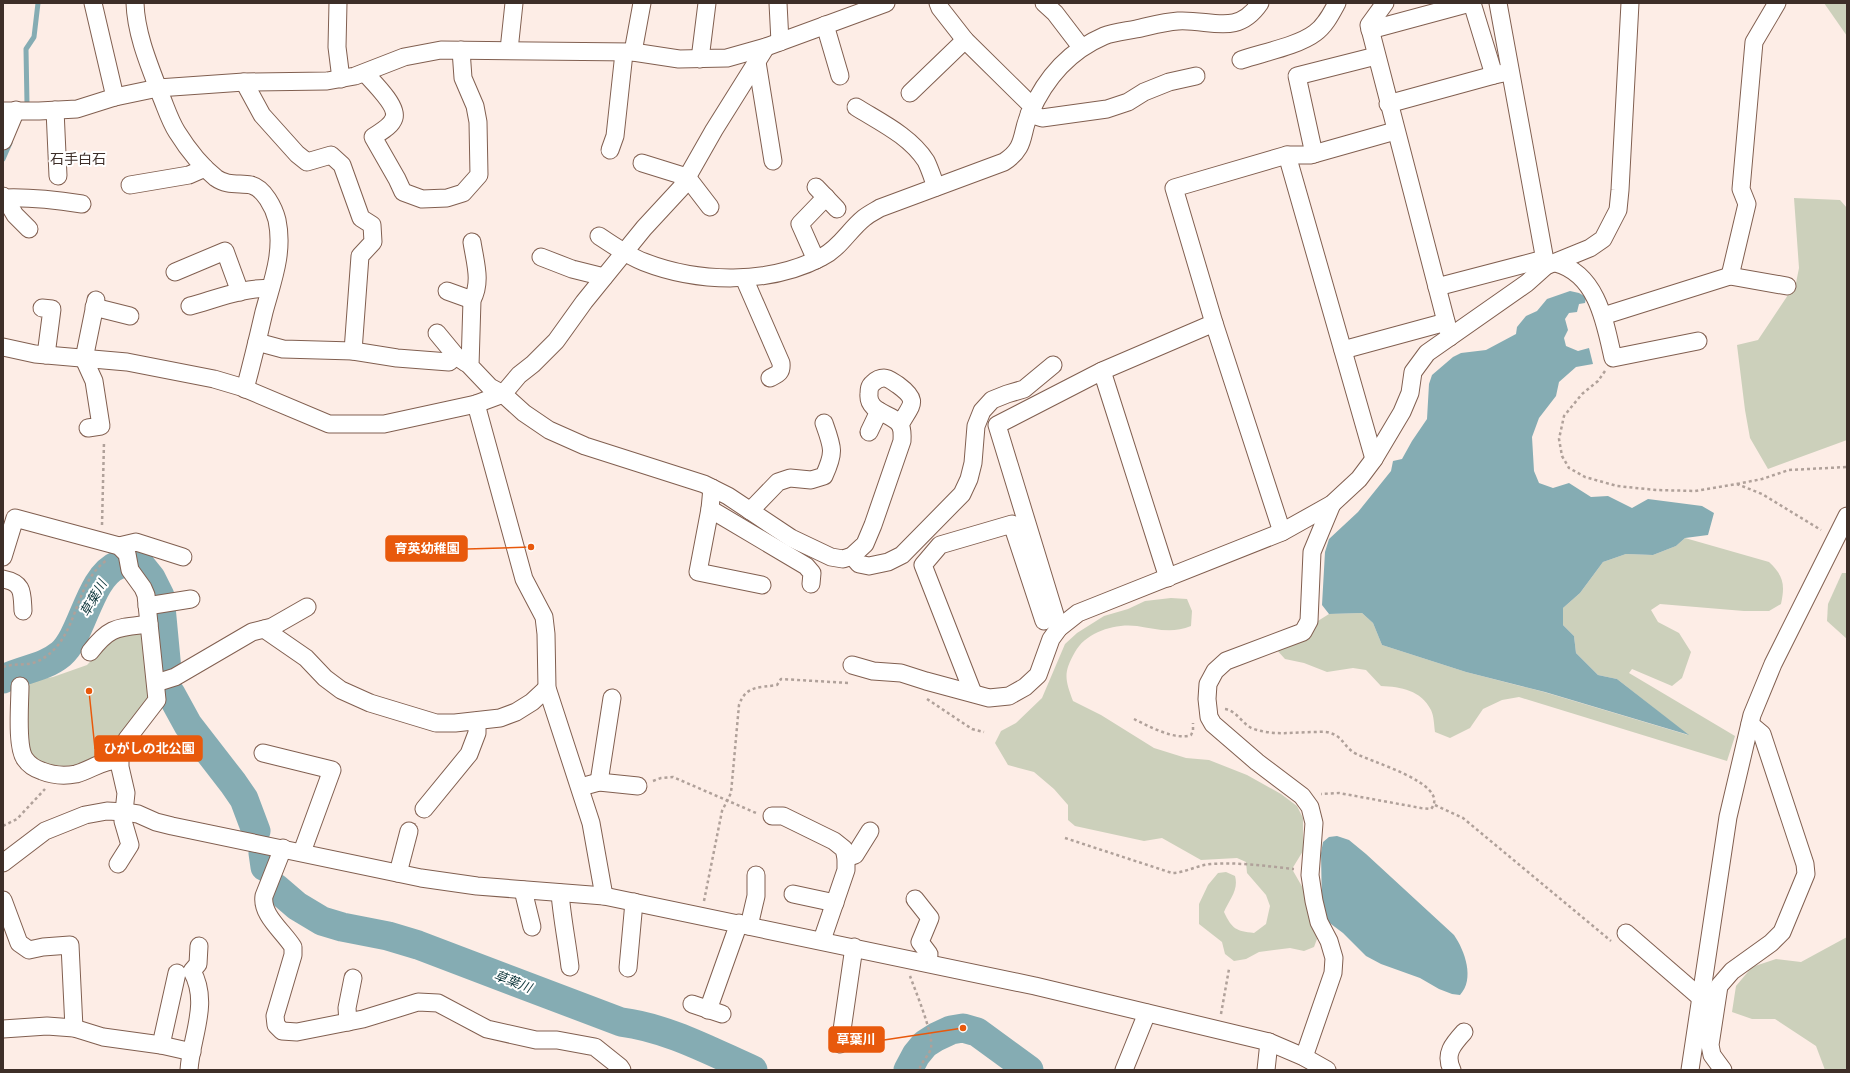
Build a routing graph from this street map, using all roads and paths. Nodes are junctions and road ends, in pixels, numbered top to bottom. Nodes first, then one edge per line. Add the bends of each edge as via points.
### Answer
1 (135, 3) edge
2 (338, 3) edge
3 (514, 3) edge
4 (642, 3) edge
5 (707, 3) edge
6 (778, 3) edge
7 (886, 3) edge
8 (938, 3) edge
9 (1044, 3) edge
10 (1260, 3) edge
11 (1337, 3) edge
12 (1385, 3) edge
13 (1471, 3) edge
14 (1498, 3) edge
15 (1630, 3) edge
16 (1777, 3) edge
17 (89, 4) edge
18 (859, 8) edge
19 (825, 25) junction
20 (1370, 30) junction
21 (965, 40) junction
22 (773, 44) junction
23 (1081, 47) junction
24 (461, 50) junction
25 (509, 50) junction
26 (628, 52) junction
27 (1376, 56) junction
28 (700, 59) junction
29 (1241, 60) dead end
30 (757, 62) junction
31 (1511, 72) junction
32 (365, 73) junction
33 (1494, 75) junction
34 (840, 76) dead end
35 (1196, 76) dead end
36 (340, 79) junction
37 (244, 82) junction
38 (158, 88) junction
39 (910, 93) dead end
40 (115, 97) junction
41 (1388, 104) junction
42 (856, 107) dead end
43 (10, 110) edge
44 (55, 110) junction
45 (1031, 110) junction
46 (1395, 131) junction
47 (3, 141) edge
48 (610, 150) dead end
49 (1314, 154) junction
50 (1287, 155) junction
51 (772, 161) dead end
52 (642, 163) dead end
53 (205, 168) junction
54 (58, 176) dead end
55 (687, 177) junction
56 (130, 186) dead end
57 (936, 187) junction
58 (4, 197) edge
59 (826, 198) dead end
60 (82, 204) dead end
61 (710, 207) dead end
62 (29, 229) dead end
63 (599, 236) dead end
64 (472, 242) dead end
65 (625, 253) junction
66 (541, 257) dead end
67 (816, 260) junction
68 (1549, 263) junction
69 (175, 272) dead end
70 (1730, 276) junction
71 (604, 277) junction
72 (744, 278) junction
73 (1787, 286) dead end
74 (1437, 287) junction
75 (270, 289) junction
76 (447, 291) dead end
77 (240, 292) junction
78 (472, 300) junction
79 (190, 306) dead end
80 (42, 308) dead end
81 (130, 316) dead end
82 (1604, 316) junction
83 (1214, 323) junction
84 (1448, 329) junction
85 (437, 332) dead end
86 (1698, 341) dead end
87 (257, 342) junction
88 (3, 347) edge
89 (1343, 350) junction
90 (353, 351) junction
91 (46, 355) junction
92 (456, 356) junction
93 (1613, 358) junction
94 (84, 359) junction
95 (1053, 365) dead end
96 (470, 366) junction
97 (1102, 371) junction
98 (770, 378) dead end
99 (245, 389) junction
100 (503, 394) junction
101 (476, 404) junction
102 (879, 410) junction
103 (824, 423) dead end
104 (900, 425) junction
105 (95, 427) joint
106 (869, 432) dead end
107 (1374, 459) junction
108 (1847, 467) edge
109 (1737, 484) junction
110 (712, 488) junction
111 (1332, 504) junction
112 (710, 509) junction
113 (750, 511) junction
114 (1847, 516) edge
115 (1282, 532) junction
116 (1836, 539) junction
117 (102, 541) junction
118 (125, 555) junction
119 (852, 556) junction
120 (3, 557) edge
121 (183, 557) dead end
122 (1168, 578) junction
123 (3, 579) edge
124 (811, 584) dead end
125 (762, 585) dead end
126 (191, 599) dead end
127 (156, 605) junction
128 (307, 607) dead end
129 (23, 611) dead end
130 (149, 624) junction
131 (1052, 624) junction
132 (264, 629) junction
133 (90, 652) dead end
134 (852, 665) dead end
135 (3, 667) edge
136 (156, 683) junction
137 (856, 683) dead end
138 (20, 686) dead end
139 (547, 688) junction
140 (974, 693) junction
141 (612, 698) dead end
142 (925, 698) dead end
143 (1207, 708) junction
144 (1134, 719) dead end
145 (477, 721) junction
146 (1192, 721) dead end
147 (1750, 724) junction
148 (984, 732) dead end
149 (263, 753) dead end
150 (119, 760) junction
151 (61, 775) junction
152 (599, 782) junction
153 (638, 786) joint
154 (579, 788) junction
155 (727, 801) junction
156 (1308, 804) junction
157 (1434, 805) junction
158 (424, 810) dead end
159 (125, 812) junction
160 (772, 816) joint
161 (3, 826) edge
162 (870, 831) dead end
163 (410, 832) dead end
164 (1065, 838) dead end
165 (283, 848) junction
166 (302, 852) junction
167 (846, 858) junction
168 (3, 863) edge
169 (118, 864) dead end
170 (1311, 870) junction
171 (398, 873) junction
172 (756, 875) dead end
173 (523, 890) junction
174 (560, 893) junction
175 (793, 894) dead end
176 (604, 896) junction
177 (915, 899) dead end
178 (3, 900) edge
179 (634, 902) junction
180 (835, 903) junction
181 (701, 916) junction
182 (744, 924) junction
183 (532, 927) dead end
184 (1620, 938) joint
185 (822, 940) junction
186 (200, 946) dead end
187 (854, 947) junction
188 (903, 957) junction
189 (928, 962) junction
190 (570, 967) dead end
191 (628, 968) dead end
192 (1229, 969) dead end
193 (177, 973) dead end
194 (353, 978) dead end
195 (1701, 998) junction
196 (692, 1004) dead end
197 (1147, 1013) junction
198 (348, 1022) junction
199 (74, 1028) junction
200 (3, 1029) edge
201 (1219, 1029) junction
202 (1464, 1032) dead end
203 (1269, 1042) junction
204 (840, 1044) dead end
205 (161, 1045) junction
206 (192, 1052) junction
207 (1304, 1057) junction
208 (189, 1070) edge
209 (622, 1070) edge
210 (919, 1070) edge
211 (1124, 1070) edge
212 (1266, 1070) edge
213 (1327, 1070) edge
214 (1452, 1070) edge
215 (1690, 1070) edge
216 (1723, 1070) edge

1 - 38 street via 135,17
2 - 36 street via 337,47
3 - 25 street
4 - 26 street
5 - 28 street
6 - 22 street
7 - 18 street
8 - 21 street
9 - 23 street
10 - 23 street via 1253,14 1229,25 1196,20 1176,21 1105,35
11 - 29 street via 1316,33 1304,40
12 - 20 street via 1368,25
13 - 20 street
13 - 33 street
14 - 31 street
15 - 68 street via 1618,210 1603,239 1590,248
16 - 70 street via 1754,42 1741,189 1747,204
17 - 40 street
18 - 19 street
19 - 22 street
19 - 34 street
20 - 27 street
21 - 39 street
21 - 45 street
22 - 28 street via 727,58
22 - 30 street
23 - 45 street via 1058,68 1042,89
24 - 25 street
24 - 32 street via 441,50 404,58
24 - 32 street via 463,78 476,106 479,175 463,193 447,198 422,199 403,192 373,137 389,126 394,118 394,110
25 - 26 street
26 - 28 street via 679,59
26 - 48 street via 615,136
27 - 41 street
27 - 49 street via 1297,76
30 - 51 street
30 - 55 street
31 - 33 street
31 - 68 street
32 - 36 street
33 - 41 street
35 - 45 street via 1169,82 1107,109 1042,118
36 - 37 street
37 - 38 street
37 - 90 street via 262,115 306,162 331,155 342,164 361,218 372,225 372,242 360,256
38 - 40 street
38 - 53 street via 176,131
40 - 44 street via 77,109
41 - 46 street
42 - 57 street via 901,135 919,152
43 - 44 street
43 - 47 street
44 - 54 street
45 - 57 street via 1021,145 1014,156
46 - 49 street
46 - 74 street
49 - 50 street
50 - 83 street via 1174,188
50 - 89 street
52 - 55 street
53 - 56 street via 189,175
53 - 75 street via 217,179 228,184 252,186 262,192 272,205 277,221 278,253 277,270
55 - 61 street
55 - 65 street via 681,188
57 - 67 street via 880,208 864,218 844,241
58 - 60 street via 27,197
58 - 62 street
59 - 67 street via 800,224
63 - 65 street
64 - 78 street via 478,281
65 - 71 street
65 - 72 street via 664,269 721,278
66 - 71 street via 572,269
67 - 72 street via 774,273
68 - 74 street
68 - 82 street via 1566,265 1582,279 1593,291
68 - 84 street via 1527,283
69 - 77 street via 225,251
70 - 73 street
70 - 82 street
71 - 100 street via 556,342 519,375
72 - 98 street via 781,363 782,369 779,374
74 - 84 street
75 - 77 street
75 - 87 street
76 - 78 street
77 - 79 street
78 - 96 street
80 - 91 street via 52,309
81 - 94 street via 95,303
82 - 93 street
83 - 97 street
83 - 115 street
84 - 89 street
84 - 107 street via 1412,372 1410,393 1402,412
85 - 92 street
86 - 93 street
87 - 90 street via 283,349
87 - 99 street
88 - 91 street
89 - 107 street
90 - 92 street via 449,362
91 - 94 street
92 - 96 street
93 - 109 path via 1598,381 1582,394 1564,416 1559,439 1562,456 1569,468 1585,477 1617,486 1656,490 1695,492
94 - 99 street via 127,362 214,379
94 - 105 street via 94,381
95 - 119 street via 1024,389 992,400 982,411 976,426 974,463 962,494 902,555 888,562 869,566 859,564
96 - 100 street via 490,387
97 - 122 street
97 - 131 street via 997,425
99 - 101 street via 329,424 384,424
100 - 101 street
100 - 110 street via 524,414 549,430 584,446
101 - 139 street via 524,579 544,617
102 - 104 street
102 - 104 street via 868,398 869,388 873,382 886,378 910,395 910,410
102 - 106 street
103 - 113 street via 832,444 832,459 824,476 811,480 790,478 778,482
104 - 119 street via 902,441 874,526 865,544
105 - 117 path via 104,437
107 - 111 street via 1359,479
108 - 109 path via 1789,470
109 - 116 path via 1762,494
110 - 112 street
110 - 113 street
111 - 115 street
111 - 143 street via 1312,552 1309,621 1303,632 1226,661 1215,671 1208,684
112 - 124 street via 806,566 812,573
112 - 125 street via 698,572
113 - 119 street via 810,549 831,557 843,559
114 - 116 street
115 - 122 street
116 - 147 street via 1773,664
117 - 118 street
117 - 120 street via 15,518
118 - 121 street via 136,542
118 - 127 street via 143,588
118 - 135 path via 96,568 64,638 52,652 36,662
122 - 131 street
123 - 129 street via 14,581 22,591
126 - 127 street
127 - 130 street
128 - 132 street
130 - 133 street via 120,627 104,635
130 - 136 street
131 - 140 street via 1051,639 1038,675 1025,687 1009,696 989,698
131 - 140 street via 1012,524 940,545 923,565
132 - 136 street via 252,632 175,677
132 - 145 street via 306,658 340,690 370,703 436,723
134 - 140 street via 873,671 901,673 926,682
136 - 150 street via 157,700 127,739 120,751
137 - 155 path via 781,679 777,685 747,691 739,705 731,793
138 - 151 street via 20,747 24,759 34,768
139 - 145 street via 516,712 500,718
139 - 154 street
141 - 152 street
142 - 148 path via 972,729
143 - 156 street via 1209,717 1220,731 1302,796
143 - 157 path via 1228,710 1252,729 1274,734 1329,732 1339,736 1353,752 1417,780 1432,794
144 - 146 path via 1179,736 1191,735
145 - 158 street via 475,743 469,754
147 - 195 street via 1728,816
147 - 216 street via 1762,734 1805,864 1806,874 1782,932 1732,971 1719,986 1710,1045 1712,1055
149 - 166 street via 332,770
150 - 151 street via 102,762 76,774
150 - 159 street via 126,793
151 - 161 path via 58,782 39,794 17,819
152 - 153 street
152 - 154 street
153 - 155 path via 661,778 673,777
154 - 176 street via 591,823
155 - 160 path via 760,815
155 - 181 path via 722,811
156 - 157 path via 1317,795 1332,793 1421,808 1431,809
156 - 170 street via 1314,823
157 - 184 path via 1463,818
159 - 165 street via 172,826
159 - 168 street via 107,811 62,823 45,831
159 - 169 street via 123,821 130,845
160 - 167 street via 783,816 834,841 844,849
162 - 167 street via 855,855
163 - 171 street
164 - 170 path via 1172,872 1180,873 1201,865 1218,864
165 - 166 street
165 - 198 street via 263,903 265,911 293,947 293,955 275,1016 276,1025 282,1031 297,1032
166 - 171 street
167 - 180 street via 846,870
170 - 207 street via 1319,922 1334,958 1333,973
171 - 173 street via 470,885
172 - 182 street via 756,896
173 - 174 street
173 - 183 street
174 - 176 street
174 - 190 street
175 - 180 street
176 - 179 street
177 - 189 street via 930,918 920,942 930,954
178 - 199 street via 19,944 29,950 70,944
179 - 181 street
179 - 191 street
180 - 185 street
181 - 182 street
182 - 185 street
182 - 196 street via 715,1012
184 - 195 street
185 - 187 street
186 - 206 street via 198,964 192,971 199,992 199,1014
187 - 188 street
187 - 204 street
188 - 189 street
188 - 210 path via 932,1046
189 - 197 street
192 - 201 path
193 - 205 street
194 - 198 street via 347,1008
195 - 215 street
197 - 201 street
197 - 211 street
198 - 209 street via 418,1002 438,1003 488,1029 536,1040 557,1040 595,1047
199 - 200 street via 47,1026
199 - 205 street via 103,1037
201 - 203 street
202 - 214 street via 1451,1046 1449,1057
203 - 207 street
203 - 212 street
205 - 206 street
206 - 208 street
207 - 213 street

